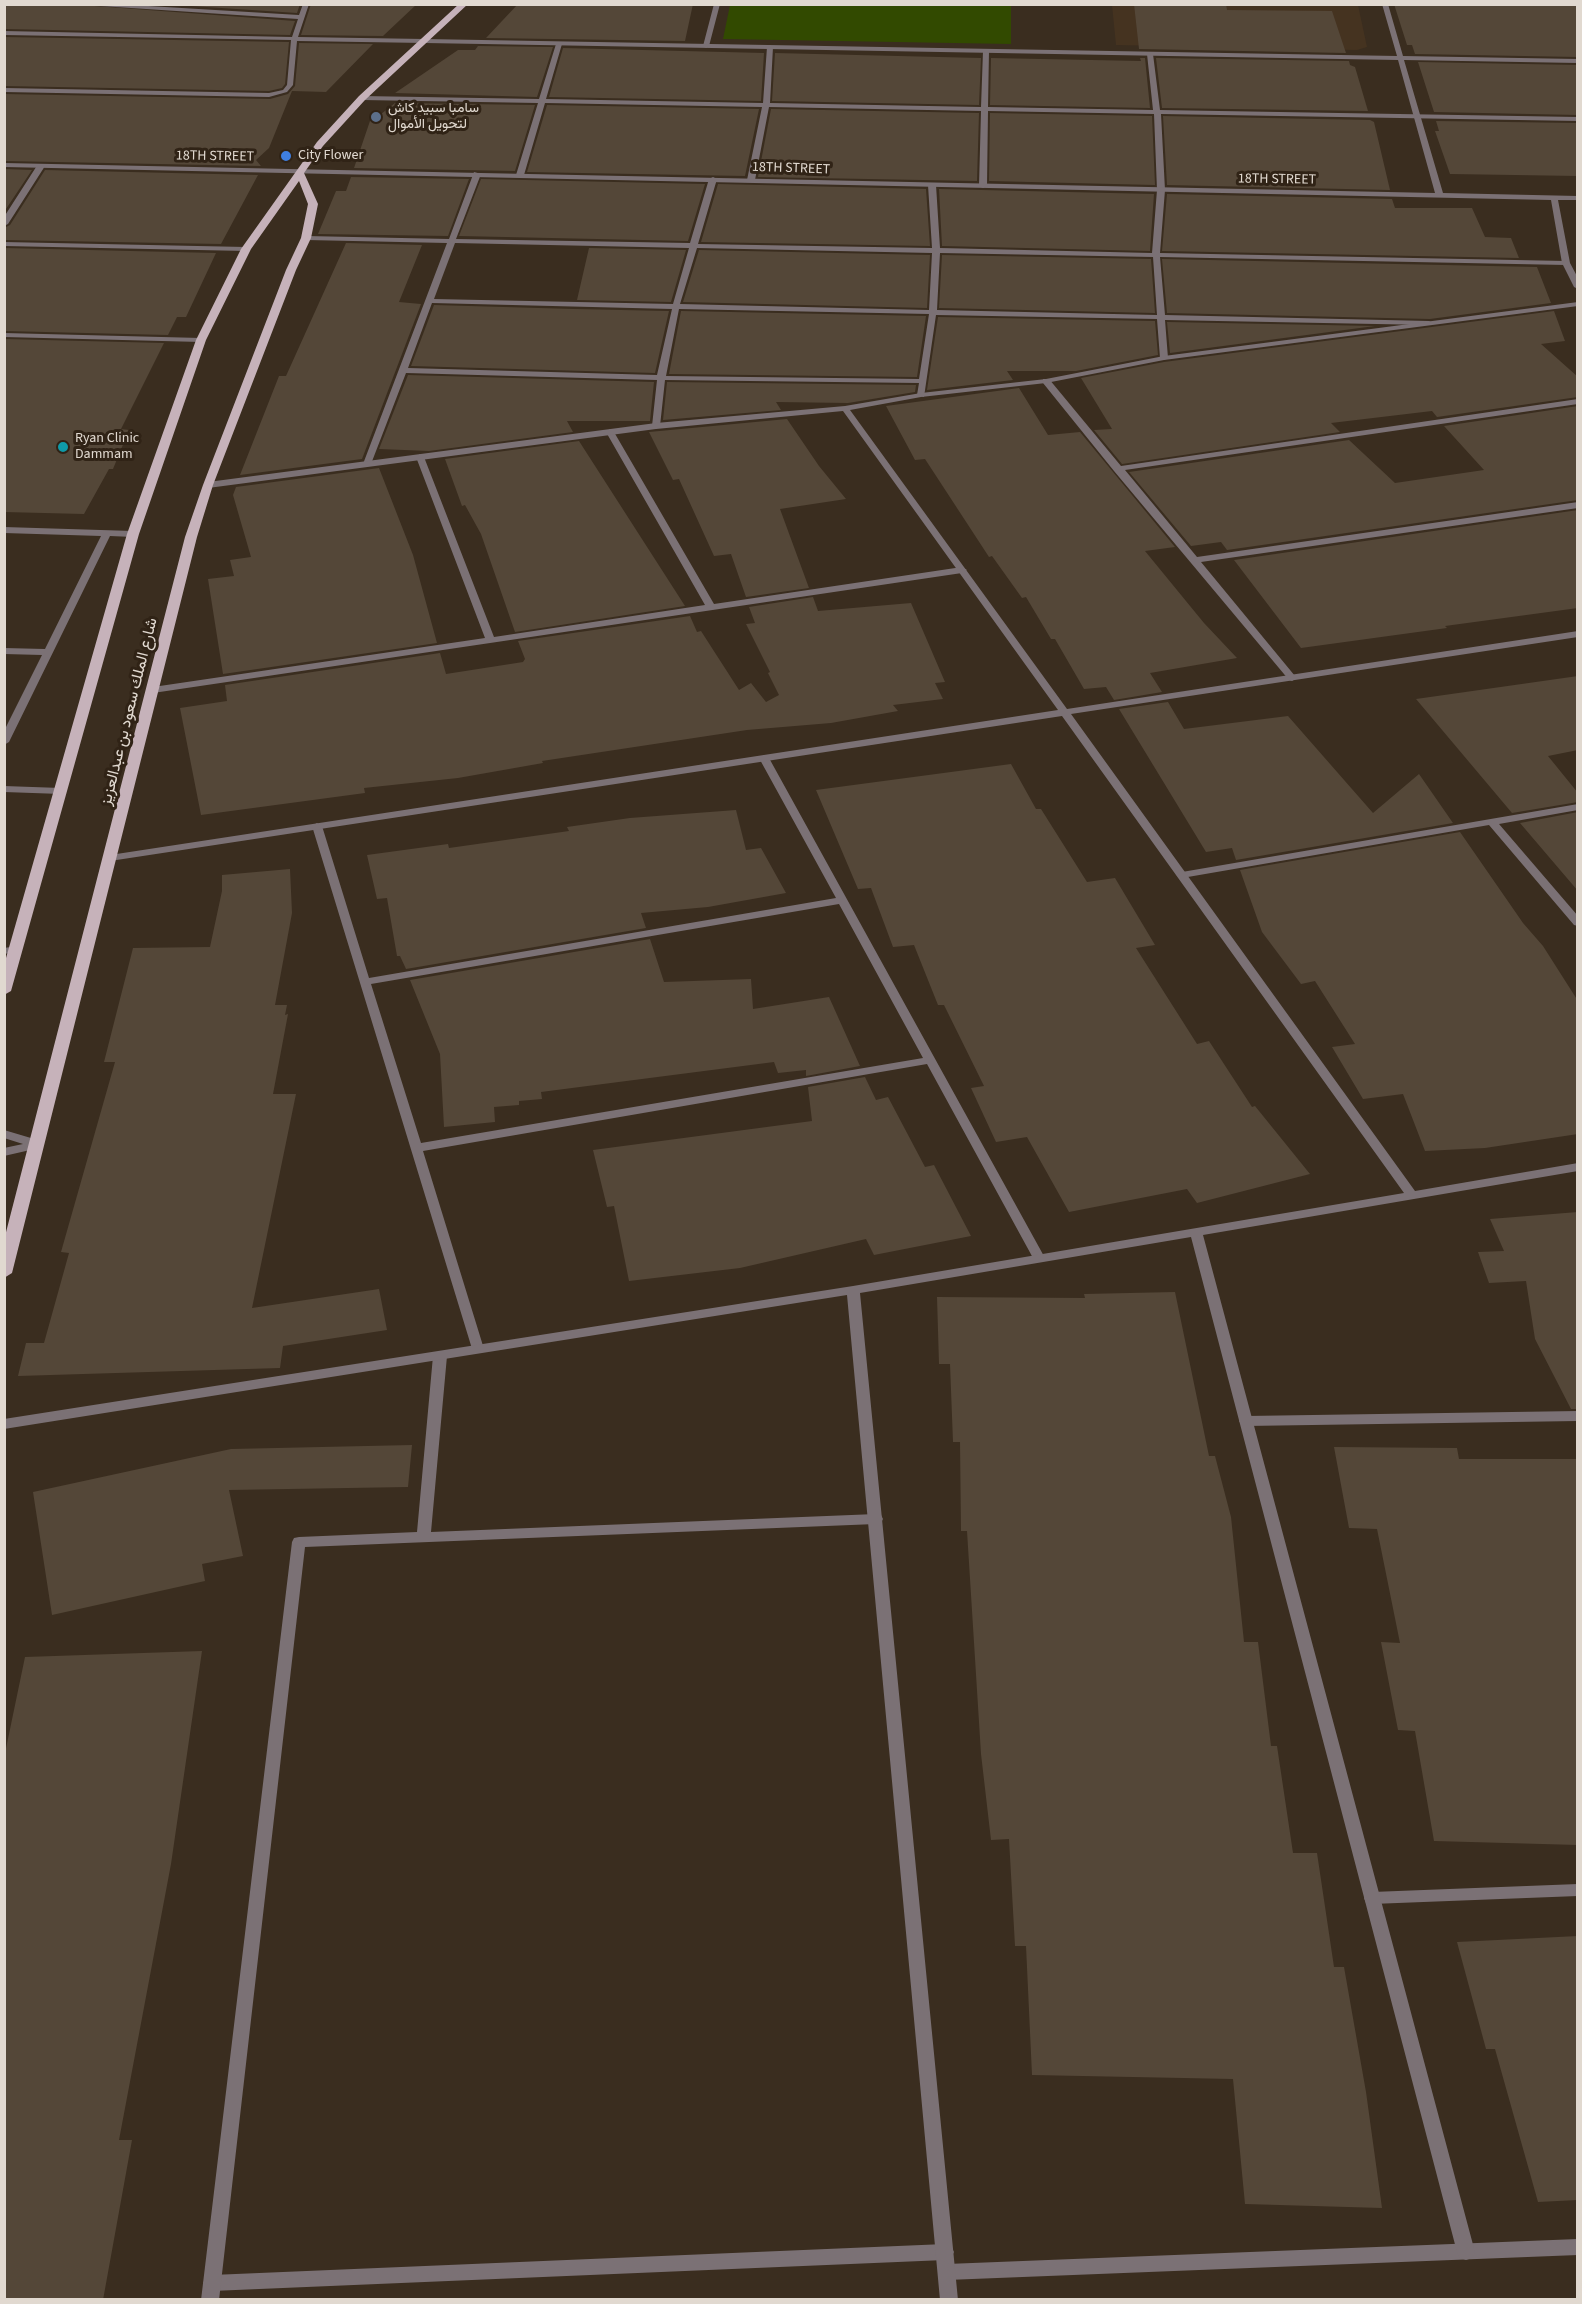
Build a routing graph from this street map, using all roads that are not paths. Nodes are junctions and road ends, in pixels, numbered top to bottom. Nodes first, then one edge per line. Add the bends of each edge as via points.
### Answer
1 (73, 4) edge
2 (306, 4) edge
3 (464, 4) edge
4 (717, 4) edge
5 (1384, 4) edge
6 (302, 16) junction
7 (4, 33) edge
8 (294, 40) junction
9 (425, 41) junction
10 (559, 44) junction
11 (706, 46) junction
12 (770, 47) junction
13 (986, 51) junction
14 (1150, 54) junction
15 (1400, 58) junction
16 (1578, 61) edge
17 (4, 90) edge
18 (362, 98) junction
19 (541, 102) junction
20 (766, 106) junction
21 (986, 109) junction
22 (1157, 112) junction
23 (1416, 117) junction
24 (1578, 119) edge
25 (4, 165) edge
26 (41, 166) junction
27 (299, 171) junction
28 (477, 174) junction
29 (520, 175) junction
30 (713, 179) junction
31 (751, 180) junction
32 (932, 185) junction
33 (983, 186) junction
34 (1161, 190) junction
35 (1440, 195) junction
36 (1554, 198) junction
37 (1578, 198) edge
38 (4, 224) edge
39 (306, 238) junction
40 (453, 240) junction
41 (695, 243) junction
42 (4, 244) edge
43 (246, 249) junction
44 (936, 249) junction
45 (1156, 253) junction
46 (1566, 263) junction
47 (1578, 287) edge
48 (430, 301) junction
49 (1578, 303) edge
50 (676, 306) junction
51 (933, 311) junction
52 (1161, 316) junction
53 (1429, 323) junction
54 (4, 335) edge
55 (201, 340) junction
56 (1164, 358) junction
57 (404, 370) junction
58 (661, 378) junction
59 (922, 381) junction
60 (1046, 381) junction
61 (921, 395) junction
62 (1578, 401) edge
63 (845, 408) junction
64 (656, 426) junction
65 (609, 432) junction
66 (420, 457) junction
67 (368, 464) junction
68 (1117, 469) junction
69 (208, 485) junction
70 (1578, 505) edge
71 (4, 530) edge
72 (107, 533) junction
73 (133, 534) junction
74 (1194, 560) junction
75 (962, 570) junction
76 (711, 607) junction
77 (1578, 634) edge
78 (489, 639) junction
79 (4, 651) edge
80 (47, 652) junction
81 (1292, 678) junction
82 (153, 690) junction
83 (1065, 712) junction
84 (4, 742) edge
85 (764, 758) junction
86 (4, 789) edge
87 (61, 791) junction
88 (1578, 807) edge
89 (1492, 822) junction
90 (317, 826) junction
91 (110, 858) junction
92 (1182, 875) junction
93 (842, 900) junction
94 (1578, 923) edge
95 (17, 949) junction
96 (4, 951) edge
97 (365, 982) junction
98 (4, 991) edge
99 (930, 1060) junction
100 (4, 1134) edge
101 (37, 1144) junction
102 (416, 1148) junction
103 (4, 1152) edge
104 (1578, 1167) edge
105 (1412, 1195) junction
106 (1196, 1231) junction
107 (1039, 1258) junction
108 (4, 1273) edge
109 (853, 1290) junction
110 (478, 1349) junction
111 (440, 1356) junction
112 (1578, 1416) edge
113 (1246, 1421) junction
114 (4, 1424) edge
115 (876, 1519) junction
116 (424, 1537) junction
117 (1578, 1890) edge
118 (1372, 1898) junction
119 (1578, 2247) edge
120 (945, 2252) junction
121 (1466, 2252) junction
122 (947, 2272) junction
123 (211, 2291) edge
124 (949, 2300) edge

1 - 6 street
2 - 6 street
3 - 9 main road
4 - 11 street
5 - 15 street
6 - 8 street
7 - 8 street
8 - 9 street
8 - 17 street via 290,85 285,91 269,94
9 - 10 street
9 - 18 main road
10 - 11 street
10 - 19 street
11 - 12 street
12 - 13 street
12 - 20 street
13 - 14 street
13 - 21 street
14 - 15 street
14 - 22 street
15 - 16 street
15 - 23 street
18 - 19 street
18 - 27 main road
19 - 20 street
19 - 29 street
20 - 21 street
20 - 31 street
21 - 22 street
21 - 33 street
22 - 23 street
22 - 34 street
23 - 24 street
23 - 35 street
25 - 26 street, 18TH STREET
26 - 27 street, 18TH STREET
26 - 38 street
27 - 28 street, 18TH STREET
27 - 39 main road, شارع الملك سعود بن عبدالعزيز via 314,204
27 - 43 main road
28 - 29 street, 18TH STREET
28 - 40 street
29 - 30 street, 18TH STREET
30 - 31 street, 18TH STREET
30 - 41 street
31 - 32 street, 18TH STREET
32 - 33 street, 18TH STREET
32 - 44 street
33 - 34 street, 18TH STREET
34 - 35 street, 18TH STREET
34 - 45 street
35 - 36 street, 18TH STREET
36 - 37 street, 18TH STREET
36 - 46 street
39 - 40 street
39 - 69 main road, شارع الملك سعود بن عبدالعزيز
40 - 41 street
40 - 48 street
41 - 44 street
41 - 50 street
42 - 43 street
43 - 55 main road
44 - 45 street
44 - 51 street
45 - 46 street
45 - 52 street
46 - 47 street
48 - 50 street
48 - 57 street
49 - 53 street
50 - 51 street
50 - 58 street
51 - 52 street
51 - 59 street
52 - 53 street
52 - 56 street
53 - 56 street
54 - 55 street
55 - 73 main road
56 - 60 street
57 - 58 street
57 - 67 street
58 - 59 street
58 - 64 street
59 - 61 street
60 - 61 street
60 - 68 street
61 - 63 street
62 - 68 street
63 - 64 street
63 - 75 street
64 - 65 street
65 - 66 street
65 - 76 street
66 - 67 street
66 - 78 street
67 - 69 street
68 - 74 street
69 - 82 main road, شارع الملك سعود بن عبدالعزيز
70 - 74 street
71 - 72 street
72 - 73 street
72 - 80 street
73 - 87 main road
74 - 81 street
75 - 76 street
75 - 83 street
76 - 78 street
77 - 81 street
78 - 82 street
79 - 80 street
80 - 84 street
81 - 83 street
82 - 91 main road, شارع الملك سعود بن عبدالعزيز
83 - 85 street
83 - 92 street
85 - 90 street
85 - 93 street
86 - 87 street
87 - 95 main road
88 - 89 street
89 - 92 street
89 - 94 street
90 - 91 street
90 - 97 street
91 - 101 main road, شارع الملك سعود بن عبدالعزيز
92 - 105 street
93 - 97 street
93 - 99 street
95 - 96 street
95 - 98 main road
97 - 102 street
99 - 102 street
99 - 107 street
100 - 101 street
101 - 103 street
101 - 108 main road, شارع الملك سعود بن عبدالعزيز
102 - 110 street
104 - 105 street
105 - 106 street
106 - 107 street
106 - 113 street
107 - 109 street
109 - 110 street
109 - 115 street
110 - 111 street
111 - 114 street
111 - 116 street
112 - 113 street
113 - 118 street
115 - 116 street
115 - 120 street
116 - 123 street via 298,1542
117 - 118 street
118 - 121 street
119 - 121 street
120 - 122 street
120 - 123 street
121 - 122 street
122 - 124 street

